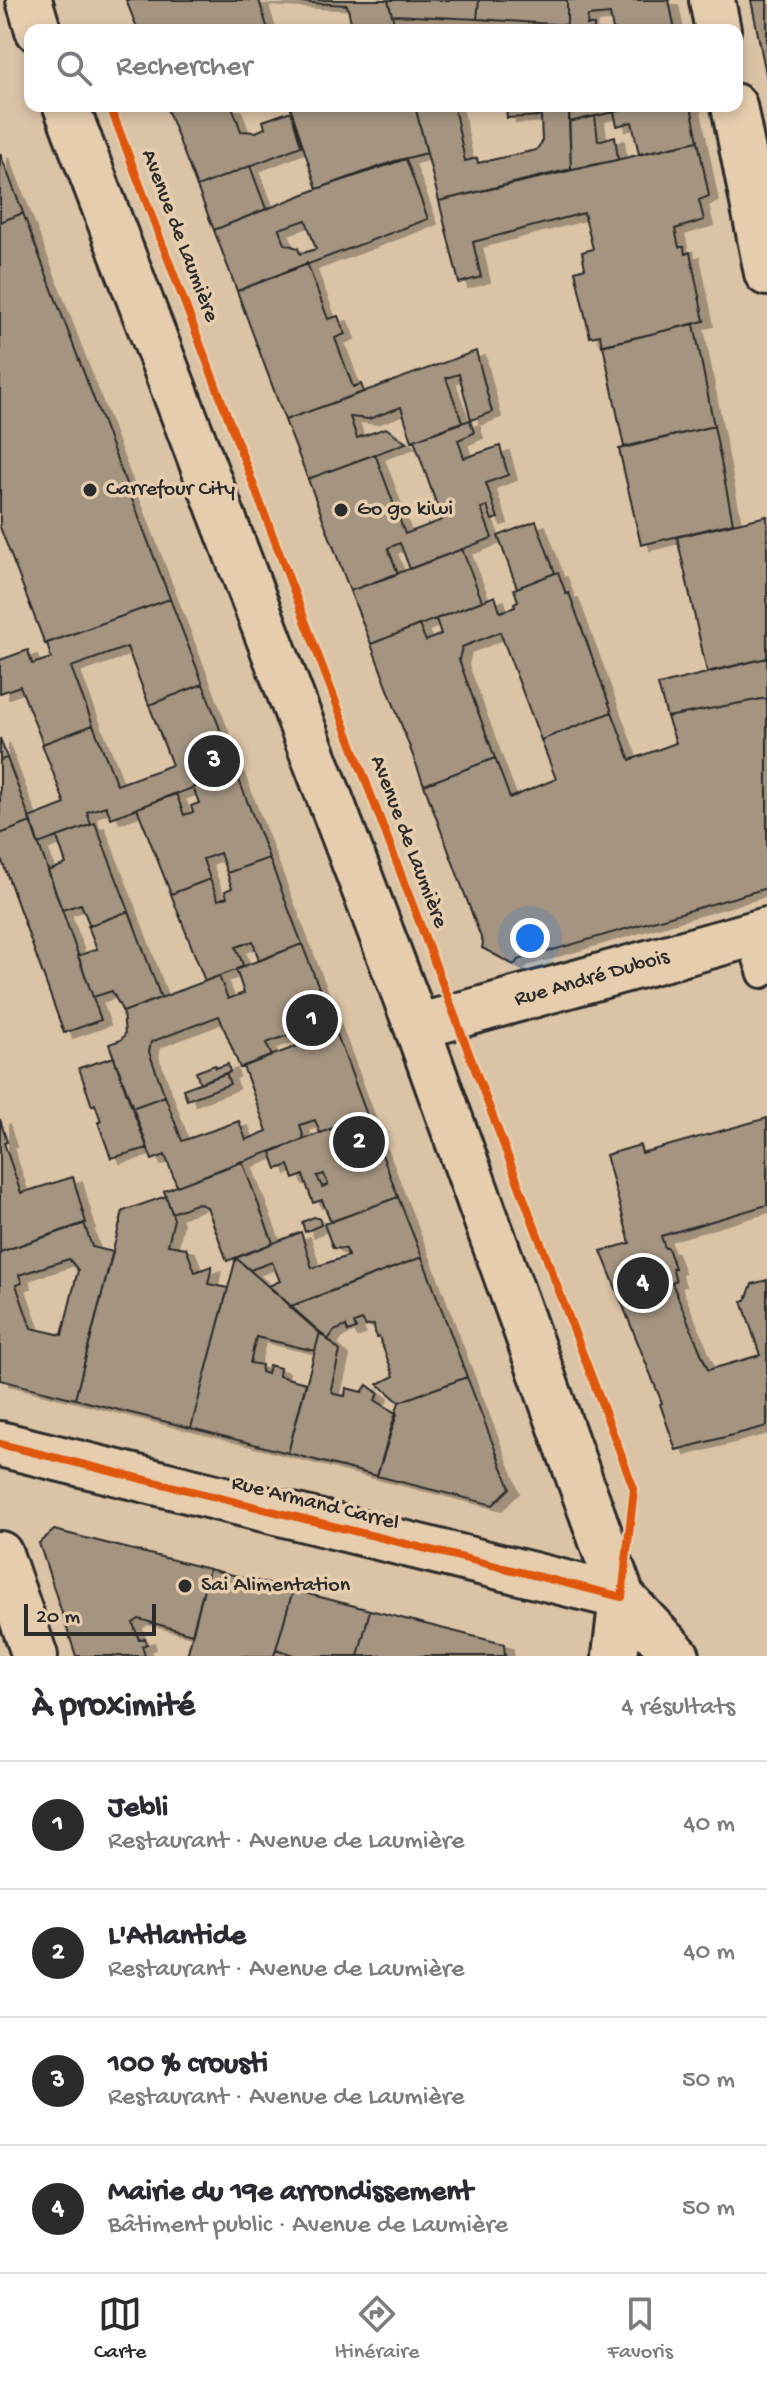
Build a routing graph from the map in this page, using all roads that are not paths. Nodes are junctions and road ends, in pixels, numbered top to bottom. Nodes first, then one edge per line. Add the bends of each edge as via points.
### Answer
1 (29, 0) edge
2 (712, 0) edge
3 (36, 24) edge
4 (717, 24) edge
5 (68, 112) edge
6 (735, 112) edge
7 (767, 273) edge
8 (759, 946) edge
9 (417, 1027) junction
10 (0, 1444) edge
11 (0, 1554) edge
12 (622, 1597) junction
13 (35, 1656) edge
14 (615, 1656) edge
15 (677, 1656) edge

1 - 3 street
2 - 4 street
5 - 9 street
6 - 7 street
8 - 9 street, Rue André Dubois
9 - 12 street
10 - 12 street, Rue Armand Carrel
11 - 13 street
12 - 14 street
12 - 15 street

